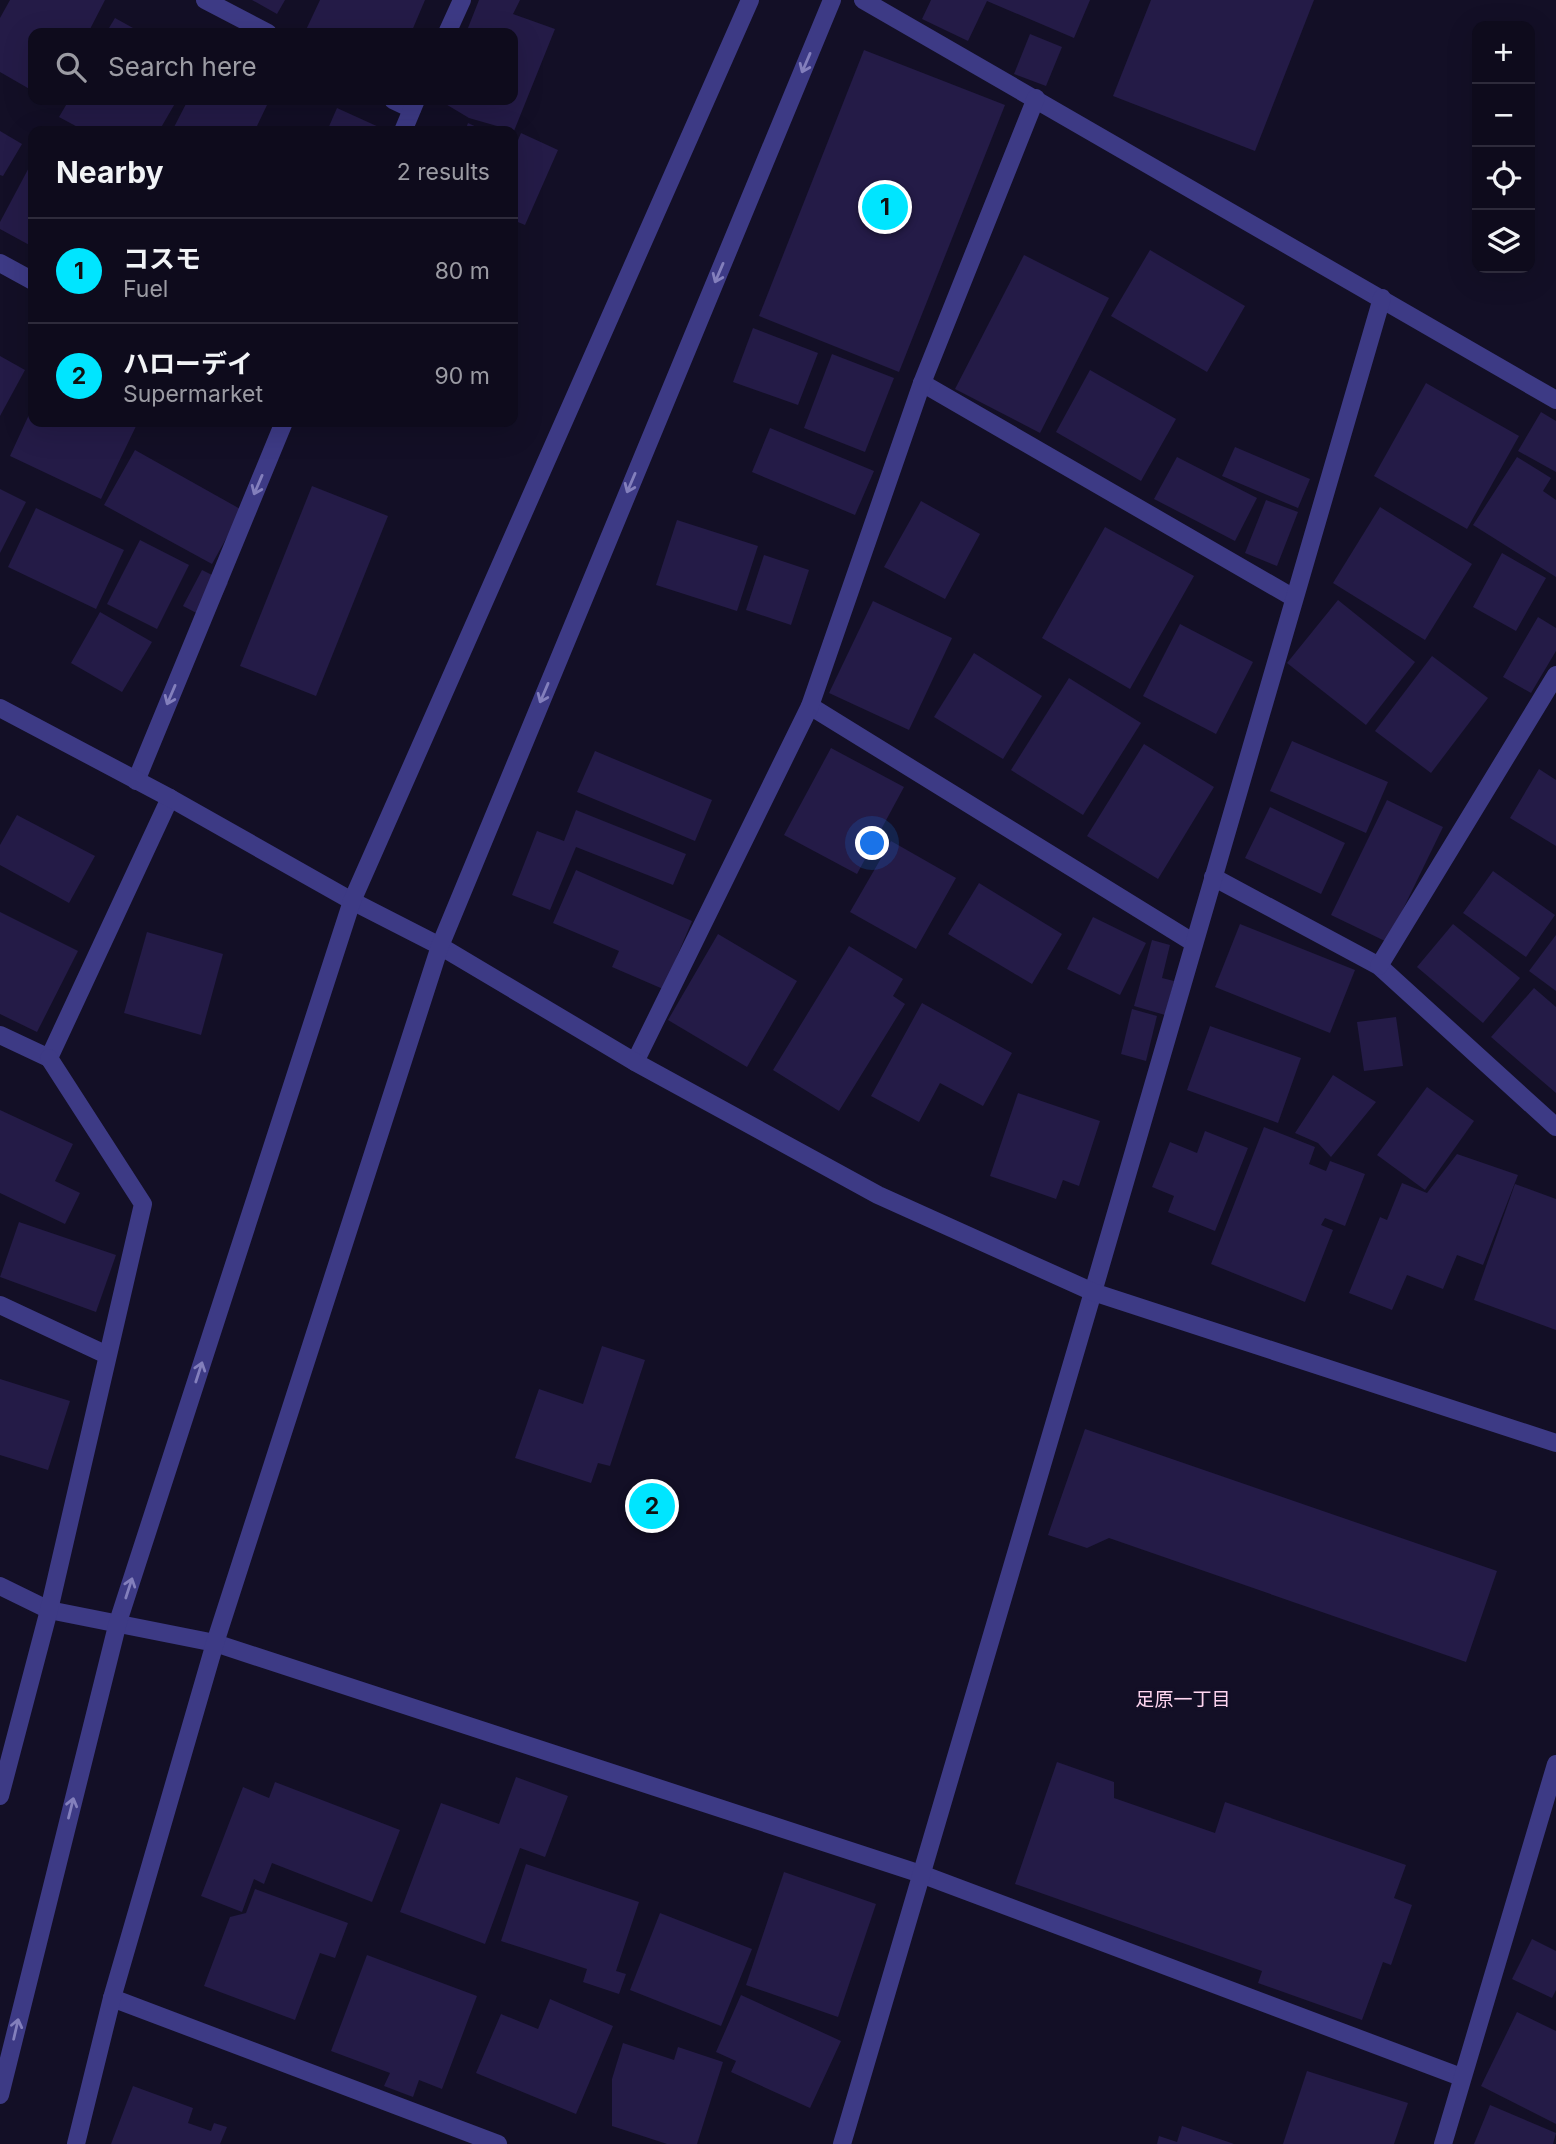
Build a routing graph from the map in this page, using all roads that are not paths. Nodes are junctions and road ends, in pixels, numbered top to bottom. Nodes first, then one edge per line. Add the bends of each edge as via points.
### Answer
1 (205, 0) edge
2 (463, 0) edge
3 (750, 0) edge
4 (832, 0) edge
5 (863, 0) edge
6 (258, 28) edge
7 (449, 28) edge
8 (1036, 98) junction
9 (414, 105) edge
10 (405, 126) edge
11 (0, 263) edge
12 (28, 278) edge
13 (1382, 298) junction
14 (922, 383) junction
15 (1556, 400) edge
16 (282, 427) edge
17 (1294, 598) junction
18 (1556, 675) edge
19 (810, 706) junction
20 (0, 708) edge
21 (136, 780) junction
22 (170, 798) junction
23 (1213, 877) junction
24 (352, 901) junction
25 (1194, 943) junction
26 (440, 946) junction
27 (1379, 966) junction
28 (0, 1035) edge
29 (49, 1058) junction
30 (635, 1062) junction
31 (1556, 1127) edge
32 (1093, 1292) junction
33 (0, 1305) edge
34 (107, 1355) junction
35 (1556, 1443) edge
36 (0, 1586) edge
37 (49, 1610) junction
38 (118, 1622) junction
39 (215, 1643) junction
40 (1556, 1765) edge
41 (0, 1796) edge
42 (921, 1874) junction
43 (112, 1998) junction
44 (1461, 2077) junction
45 (0, 2095) edge
46 (76, 2144) edge
47 (498, 2144) edge
48 (842, 2144) edge
49 (1443, 2144) edge

1 - 6 street
2 - 7 street
3 - 24 street
4 -> 26 street
5 - 8 street
8 - 13 street
8 - 14 street
9 - 10 street
11 - 12 street
13 - 15 street
13 - 17 street
14 - 17 street
14 - 19 street
16 -> 21 street
17 - 23 street
18 - 27 street
19 - 25 street
19 - 30 street
20 - 21 street
21 - 22 street
22 - 24 street
22 - 29 street
23 - 25 street
23 - 27 street
24 - 26 street
38 -> 24 street
25 - 32 street
26 - 30 street
26 - 39 street
27 - 31 street
28 - 29 street
29 - 34 street via 143,1204
30 - 32 street via 878,1195
32 - 35 street
32 - 42 street
33 - 34 street
34 - 37 street
36 - 37 street
37 - 38 street
37 - 41 street
38 - 39 street
45 -> 38 street
39 - 42 street
39 - 43 street
40 - 44 street
42 - 44 street
42 - 48 street
43 - 46 street
43 - 47 street
44 - 49 street

